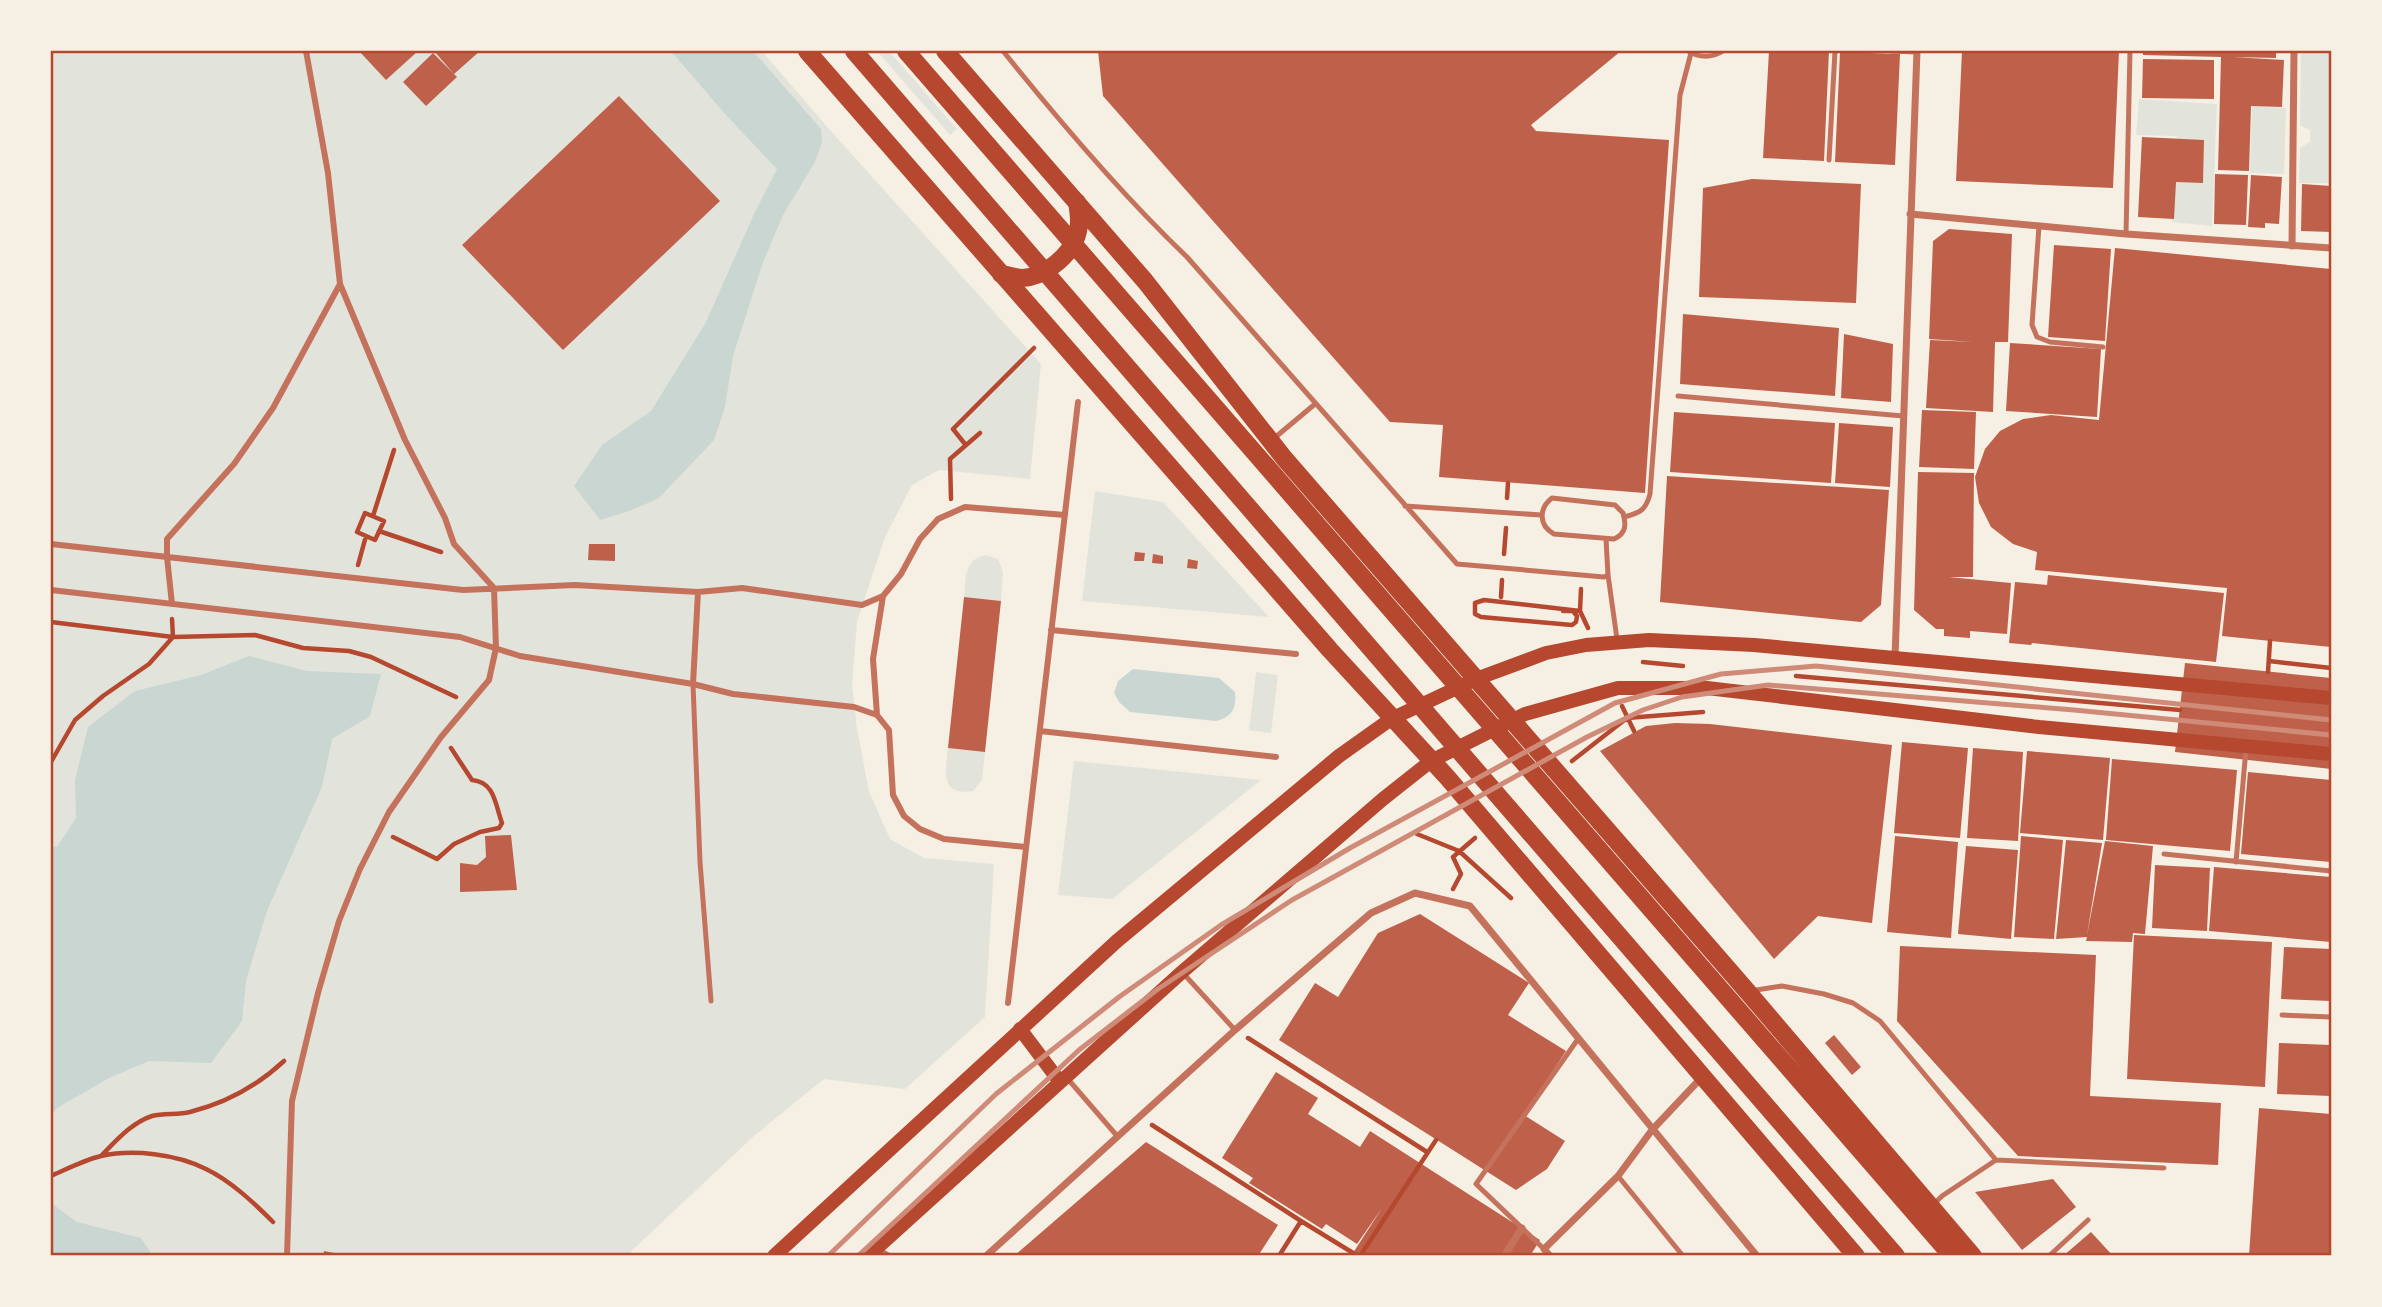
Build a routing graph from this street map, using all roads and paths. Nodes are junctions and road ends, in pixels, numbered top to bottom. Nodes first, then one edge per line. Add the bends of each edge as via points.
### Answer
1 (306, 51) edge
2 (807, 51) edge
3 (854, 51) edge
4 (906, 51) edge
5 (945, 51) edge
6 (1003, 51) edge
7 (1723, 51) edge
8 (1835, 51) edge
9 (1891, 51) edge
10 (1917, 51) edge
11 (2130, 51) edge
12 (2294, 51) edge
13 (1690, 52) edge
14 (1829, 160) dead end
15 (1077, 202) junction
16 (1910, 214) junction
17 (2039, 226) junction
18 (2126, 234) junction
19 (2292, 246) junction
20 (2331, 248) edge
21 (1001, 274) junction
22 (340, 284) junction
23 (2103, 347) dead end
24 (1034, 348) dead end
25 (1678, 396) dead end
26 (1078, 402) dead end
27 (1315, 404) junction
28 (1903, 416) junction
29 (401, 430) junction
30 (980, 433) dead end
31 (1271, 441) junction
32 (965, 444) junction
33 (1508, 483) dead end
34 (1405, 506) junction
35 (1507, 512) junction
36 (951, 513) junction
37 (1541, 514) junction
38 (1065, 515) junction
39 (373, 516) junction
40 (1624, 517) junction
41 (379, 531) junction
42 (366, 536) junction
43 (1606, 539) junction
44 (51, 544) edge
45 (463, 553) junction
46 (167, 557) junction
47 (1503, 569) junction
48 (1608, 575) junction
49 (354, 579) junction
50 (1581, 583) dead end
51 (495, 588) junction
52 (51, 590) edge
53 (698, 592) junction
54 (883, 596) junction
55 (1501, 597) dead end
56 (1573, 603) dead end
57 (172, 604) junction
58 (1563, 611) dead end
59 (1573, 611) junction
60 (1580, 611) junction
61 (51, 622) edge
62 (1051, 630) junction
63 (1590, 635) dead end
64 (173, 637) junction
65 (2270, 641) dead end
66 (1618, 643) junction
67 (496, 649) junction
68 (1296, 654) dead end
69 (1895, 657) junction
70 (2269, 661) junction
71 (1642, 662) dead end
72 (1683, 666) dead end
73 (2331, 668) edge
74 (2268, 671) dead end
75 (1794, 676) dead end
76 (1476, 679) junction
77 (693, 684) junction
78 (1616, 694) dead end
79 (2331, 698) edge
80 (453, 708) dead end
81 (2180, 710) dead end
82 (1703, 712) dead end
83 (877, 715) junction
84 (1627, 718) junction
85 (1391, 719) junction
86 (1511, 720) junction
87 (1040, 731) junction
88 (1634, 731) dead end
89 (441, 737) junction
90 (2246, 746) junction
91 (2331, 754) edge
92 (1276, 757) dead end
93 (1432, 761) junction
94 (51, 762) edge
95 (380, 830) junction
96 (1417, 834) dead end
97 (1026, 847) junction
98 (2164, 854) dead end
99 (2236, 862) junction
100 (2331, 871) edge
101 (1511, 898) dead end
102 (1182, 972) junction
103 (1747, 991) junction
104 (711, 1000) dead end
105 (1008, 1003) dead end
106 (2282, 1015) dead end
107 (2331, 1017) edge
108 (1020, 1030) junction
109 (1235, 1030) junction
110 (1578, 1040) junction
111 (287, 1066) dead end
112 (1704, 1075) junction
113 (1063, 1080) junction
114 (1139, 1117) junction
115 (1652, 1130) junction
116 (1118, 1137) junction
117 (1436, 1140) dead end
118 (1427, 1152) junction
119 (100, 1157) junction
120 (1996, 1160) junction
121 (2164, 1168) dead end
122 (51, 1176) edge
123 (1618, 1176) junction
124 (1931, 1207) junction
125 (278, 1213) dead end
126 (2088, 1220) dead end
127 (1301, 1221) junction
128 (1522, 1228) junction
129 (1544, 1249) junction
130 (872, 1252) edge
131 (1852, 1255) edge
132 (287, 1256) edge
133 (774, 1256) edge
134 (890, 1256) edge
135 (986, 1256) edge
136 (1279, 1256) edge
137 (1359, 1256) edge
138 (1504, 1256) edge
139 (1550, 1256) edge
140 (1684, 1256) edge
141 (1758, 1256) edge
142 (1896, 1256) edge
143 (1952, 1256) edge
144 (1973, 1256) edge
145 (2049, 1256) edge

1 - 22 street via 328,173
2 - 21 main road
3 - 142 main road
4 - 143 main road
5 - 15 main road
6 - 27 lane via 1055,116
7 - 13 lane via 1710,56
8 - 14 lane
9 - 10 lane
10 - 16 street
11 - 18 lane
12 - 19 street
13 - 40 lane via 1680,95 1650,494 1642,512
15 - 21 main road via 1076,240 1062,258 1042,274 1023,278
15 - 31 main road
16 - 17 street
16 - 28 street
17 - 18 street
17 - 23 lane via 2032,325 2037,337
18 - 19 street
19 - 20 street
21 - 85 main road
22 - 29 street
22 - 46 street via 273,408 234,464 167,540
24 - 32 path via 953,429
25 - 28 lane
26 - 38 street
27 - 31 lane
27 - 34 lane
28 - 69 street
29 - 39 path
29 - 45 street via 454,544
30 - 32 path
31 - 76 main road
32 - 36 path via 950,458
33 - 35 path
34 - 35 lane
34 - 47 lane via 1457,564
35 - 37 lane
35 - 47 path
36 - 38 street via 965,507
36 - 54 street via 938,519 920,539
37 - 40 lane via 1552,498 1615,506
37 - 43 lane via 1554,534
38 - 62 street
39 - 41 path via 384,521
39 - 42 path via 365,513 356,532
40 - 43 lane via 1620,536
41 - 42 path via 375,540
41 - 45 path via 436,551
42 - 49 path
43 - 48 lane
44 - 46 street
45 - 51 street
46 - 49 street
46 - 57 street
47 - 48 lane
47 - 55 path
48 - 66 lane
49 - 51 street via 463,590
50 - 60 path
51 - 53 street via 575,585
51 - 67 street
52 - 57 street
53 - 54 street via 742,588 862,605
53 - 77 street
54 - 83 street via 873,659
56 - 59 path
57 - 67 street via 460,637
58 - 59 path
59 - 60 path via 1577,616 1572,625 1482,617 1475,614 1475,603 1485,600
60 - 63 path
61 - 64 path
62 - 68 street
62 - 87 street
64 - 80 path via 255,635 303,648 349,651 461,699
64 - 94 path via 149,664 75,720
65 - 70 path
66 - 69 main road via 1649,640
66 - 76 main road via 1546,653
67 - 77 street
67 - 89 street via 489,680
69 - 79 main road
70 - 73 path
70 - 74 path
71 - 72 path
75 - 81 path
76 - 85 main road
76 - 86 main road
77 - 83 street via 733,694 853,707
77 - 104 lane
78 - 84 path
82 - 84 path
83 - 97 street via 889,730 893,795 904,816 944,839
84 - 88 path
85 - 93 main road
85 - 108 main road via 1339,756 1117,941
86 - 90 main road via 1618,688 1706,688
86 - 93 main road
86 - 103 main road
87 - 92 street
87 - 97 street
89 - 95 street
89 - 95 path via 472,780 486,783 493,791 502,823 499,828 454,844 437,859
90 - 91 main road
90 - 99 lane
93 - 102 main road
93 - 112 main road
95 - 132 street via 339,921 292,1101
96 - 101 path via 1459,851
97 - 105 street
98 - 99 lane
99 - 100 lane
102 - 109 lane
102 - 113 main road
103 - 120 lane via 1782,986 1824,994 1853,1003 1880,1021
103 - 124 main road
106 - 107 lane
108 - 113 main road
108 - 133 main road
109 - 110 street via 1371,914 1415,893 1470,906
109 - 114 street
109 - 118 path
110 - 115 street
110 - 128 lane via 1476,1184
111 - 119 path via 289,1057 240,1094 189,1112 152,1116 128,1129
112 - 115 street
112 - 131 main road
113 - 116 lane
113 - 130 main road
114 - 116 street
114 - 127 path
115 - 123 street
115 - 141 street
116 - 135 street
117 - 118 path
118 - 137 path
119 - 122 path
119 - 125 path via 135,1152 169,1157 206,1169 249,1198 277,1226
120 - 121 lane
120 - 124 lane
123 - 129 street
123 - 140 lane
124 - 144 main road
126 - 145 lane
127 - 136 path
127 - 137 path
128 - 129 lane
128 - 138 street
129 - 139 street
130 - 134 lane

